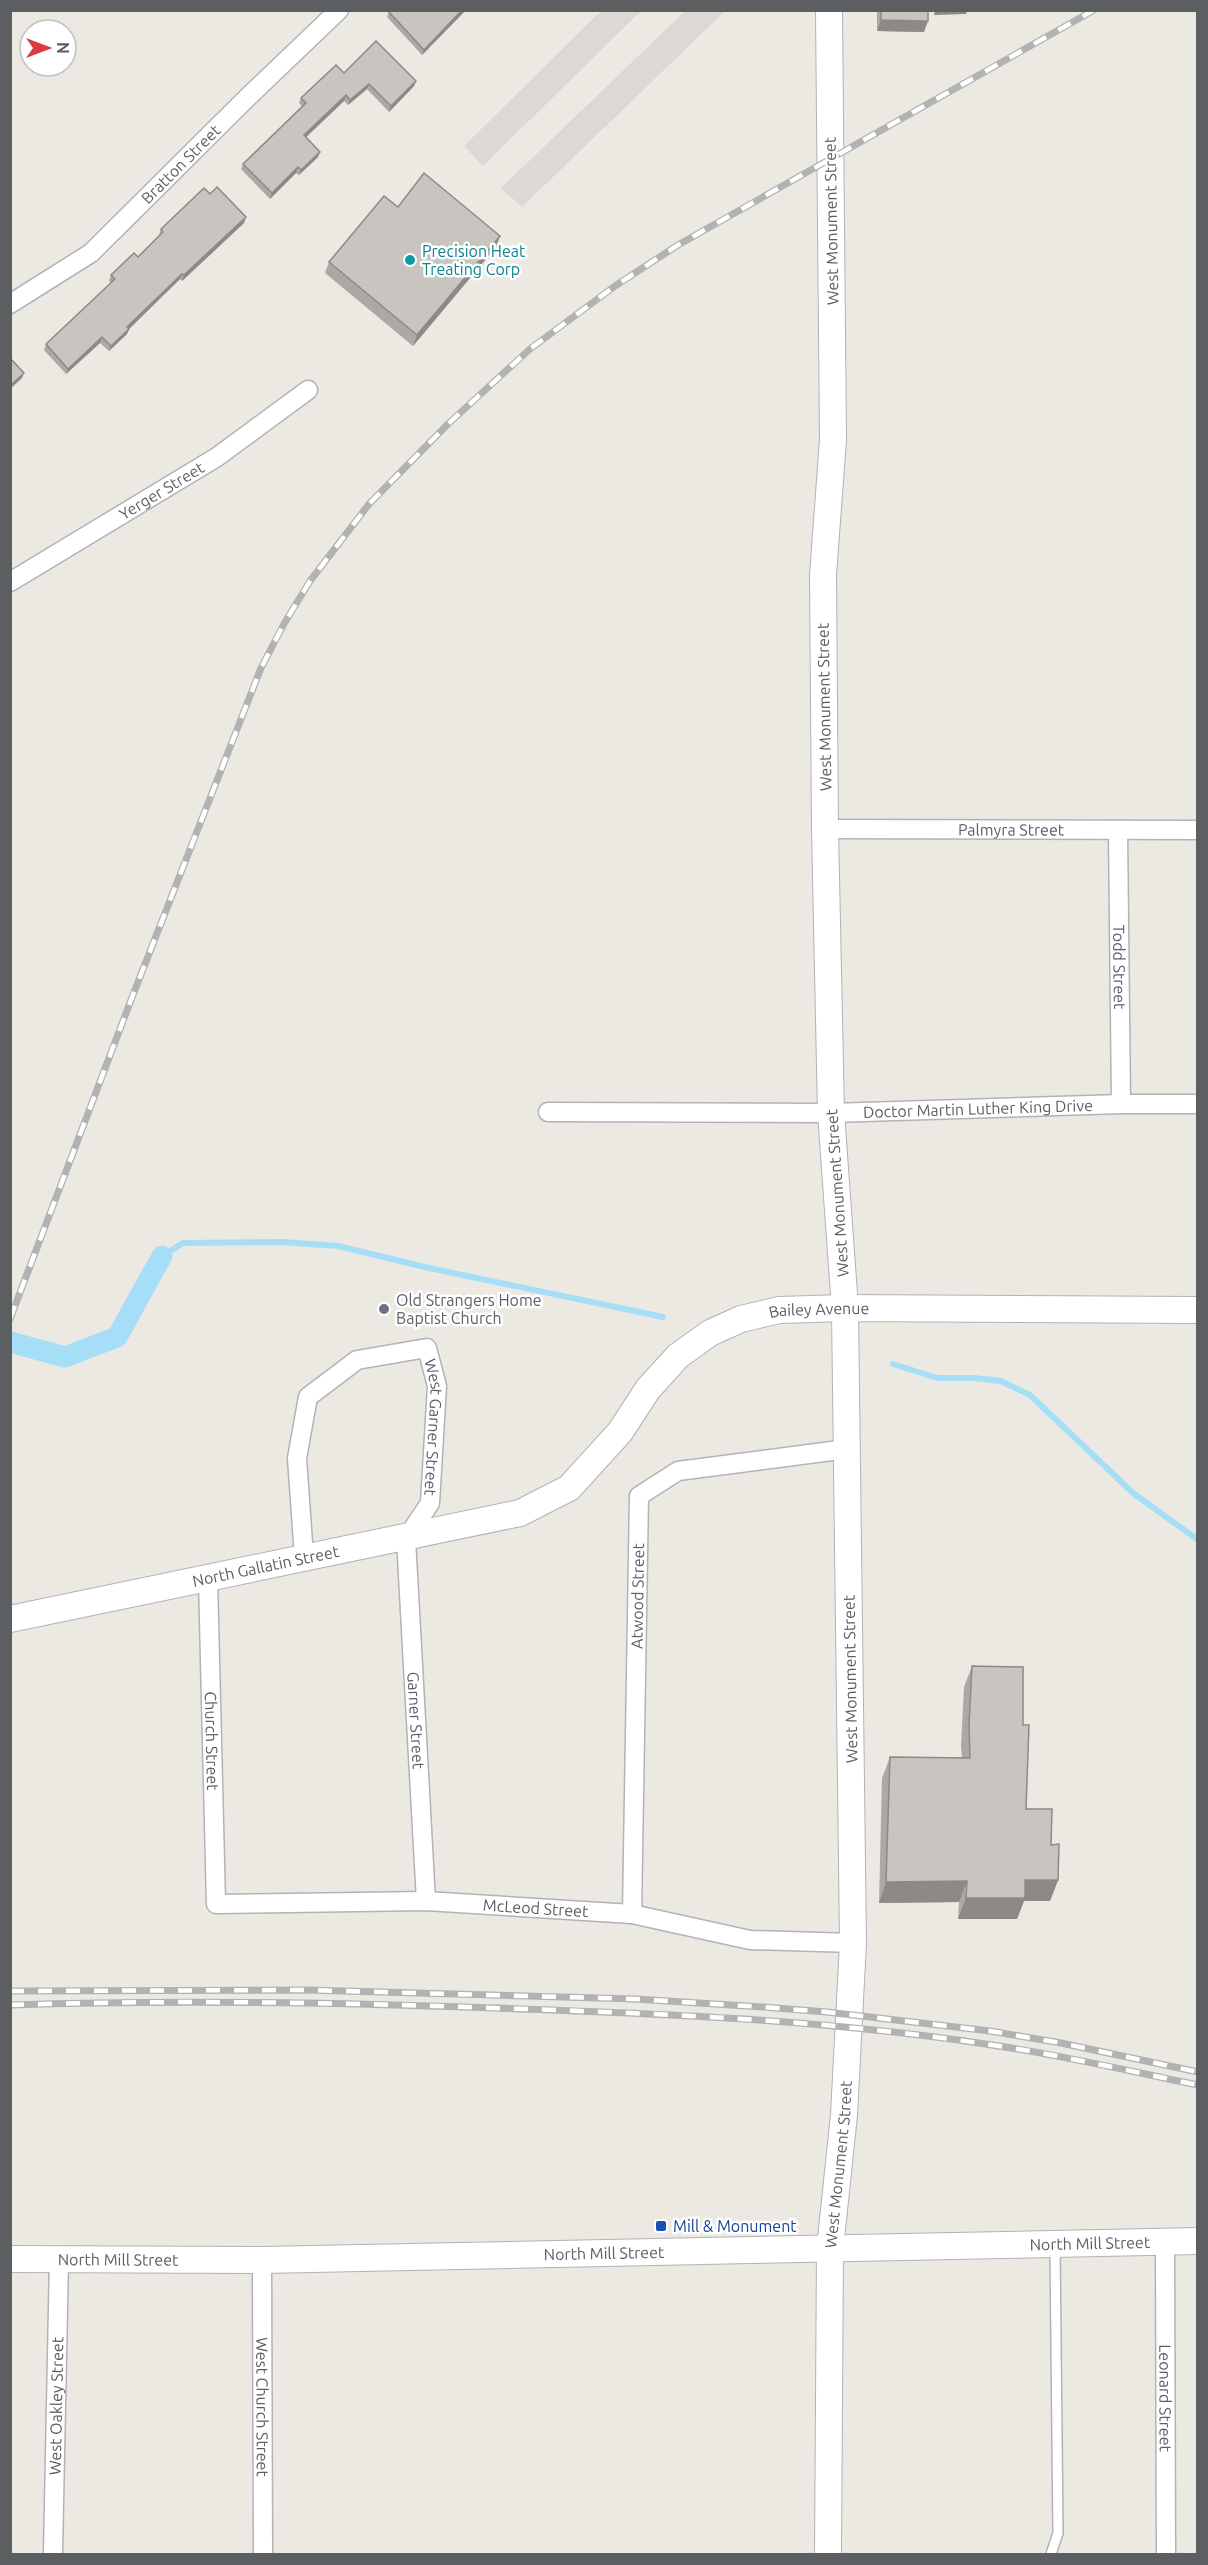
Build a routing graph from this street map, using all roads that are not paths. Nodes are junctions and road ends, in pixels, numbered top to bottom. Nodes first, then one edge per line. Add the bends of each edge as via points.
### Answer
1 (339, 10) edge
2 (829, 10) edge
3 (10, 304) edge
4 (308, 390) dead end
5 (10, 582) edge
6 (825, 828) junction
7 (1197, 830) edge
8 (1118, 831) junction
9 (1121, 1104) junction
10 (1197, 1104) edge
11 (548, 1112) dead end
12 (831, 1113) junction
13 (845, 1308) junction
14 (1197, 1310) edge
15 (847, 1449) junction
16 (520, 1514) joint
17 (406, 1539) junction
18 (304, 1557) junction
19 (208, 1579) junction
20 (10, 1619) edge
21 (426, 1901) junction
22 (216, 1904) joint
23 (632, 1914) junction
24 (853, 1943) junction
25 (1197, 2241) edge
26 (1165, 2242) junction
27 (1055, 2244) junction
28 (830, 2248) junction
29 (59, 2258) junction
30 (10, 2259) edge
31 (262, 2260) junction
32 (53, 2554) edge
33 (263, 2554) edge
34 (828, 2554) edge
35 (1051, 2554) edge
36 (1166, 2554) edge

1 - 3 street, Bratton Street via 91,253
2 - 6 street, West Monument Street via 833,440 823,575
4 - 5 street, Yerger Street via 217,458
6 - 8 street, Palmyra Street
6 - 12 street, West Monument Street
7 - 8 street, Palmyra Street
8 - 9 street, Todd Street
9 - 10 street, Doctor Martin Luther King Drive
9 - 12 street, Doctor Martin Luther King Drive
11 - 12 street, Doctor Martin Luther King Drive
12 - 13 street, West Monument Street
13 - 14 street, Bailey Avenue
13 - 15 street, West Monument Street
13 - 16 street, Bailey Avenue via 779,1310 741,1319 710,1333 678,1356 648,1389 620,1432 569,1488
15 - 23 street, Atwood Street via 678,1471 639,1496
15 - 24 street, West Monument Street
16 - 17 street, North Gallatin Street
17 - 18 street, North Gallatin Street
17 - 18 street, West Garner Street via 430,1503 437,1386 427,1348 357,1360 308,1397 297,1458
17 - 21 street, Garner Street
18 - 19 street, North Gallatin Street
19 - 20 street, North Gallatin Street
19 - 22 street, Church Street
21 - 22 street, McLeod Street
21 - 23 street, McLeod Street
23 - 24 street, McLeod Street via 750,1940
24 - 28 street, West Monument Street
25 - 26 street, North Mill Street
26 - 27 street, North Mill Street
26 - 36 street, Leonard Street
27 - 28 street, North Mill Street
27 - 35 lane via 1058,2533
28 - 31 street, North Mill Street
28 - 34 street, West Monument Street
29 - 30 street, North Mill Street
29 - 31 street, North Mill Street
29 - 32 street, West Oakley Street
31 - 33 street, West Church Street

